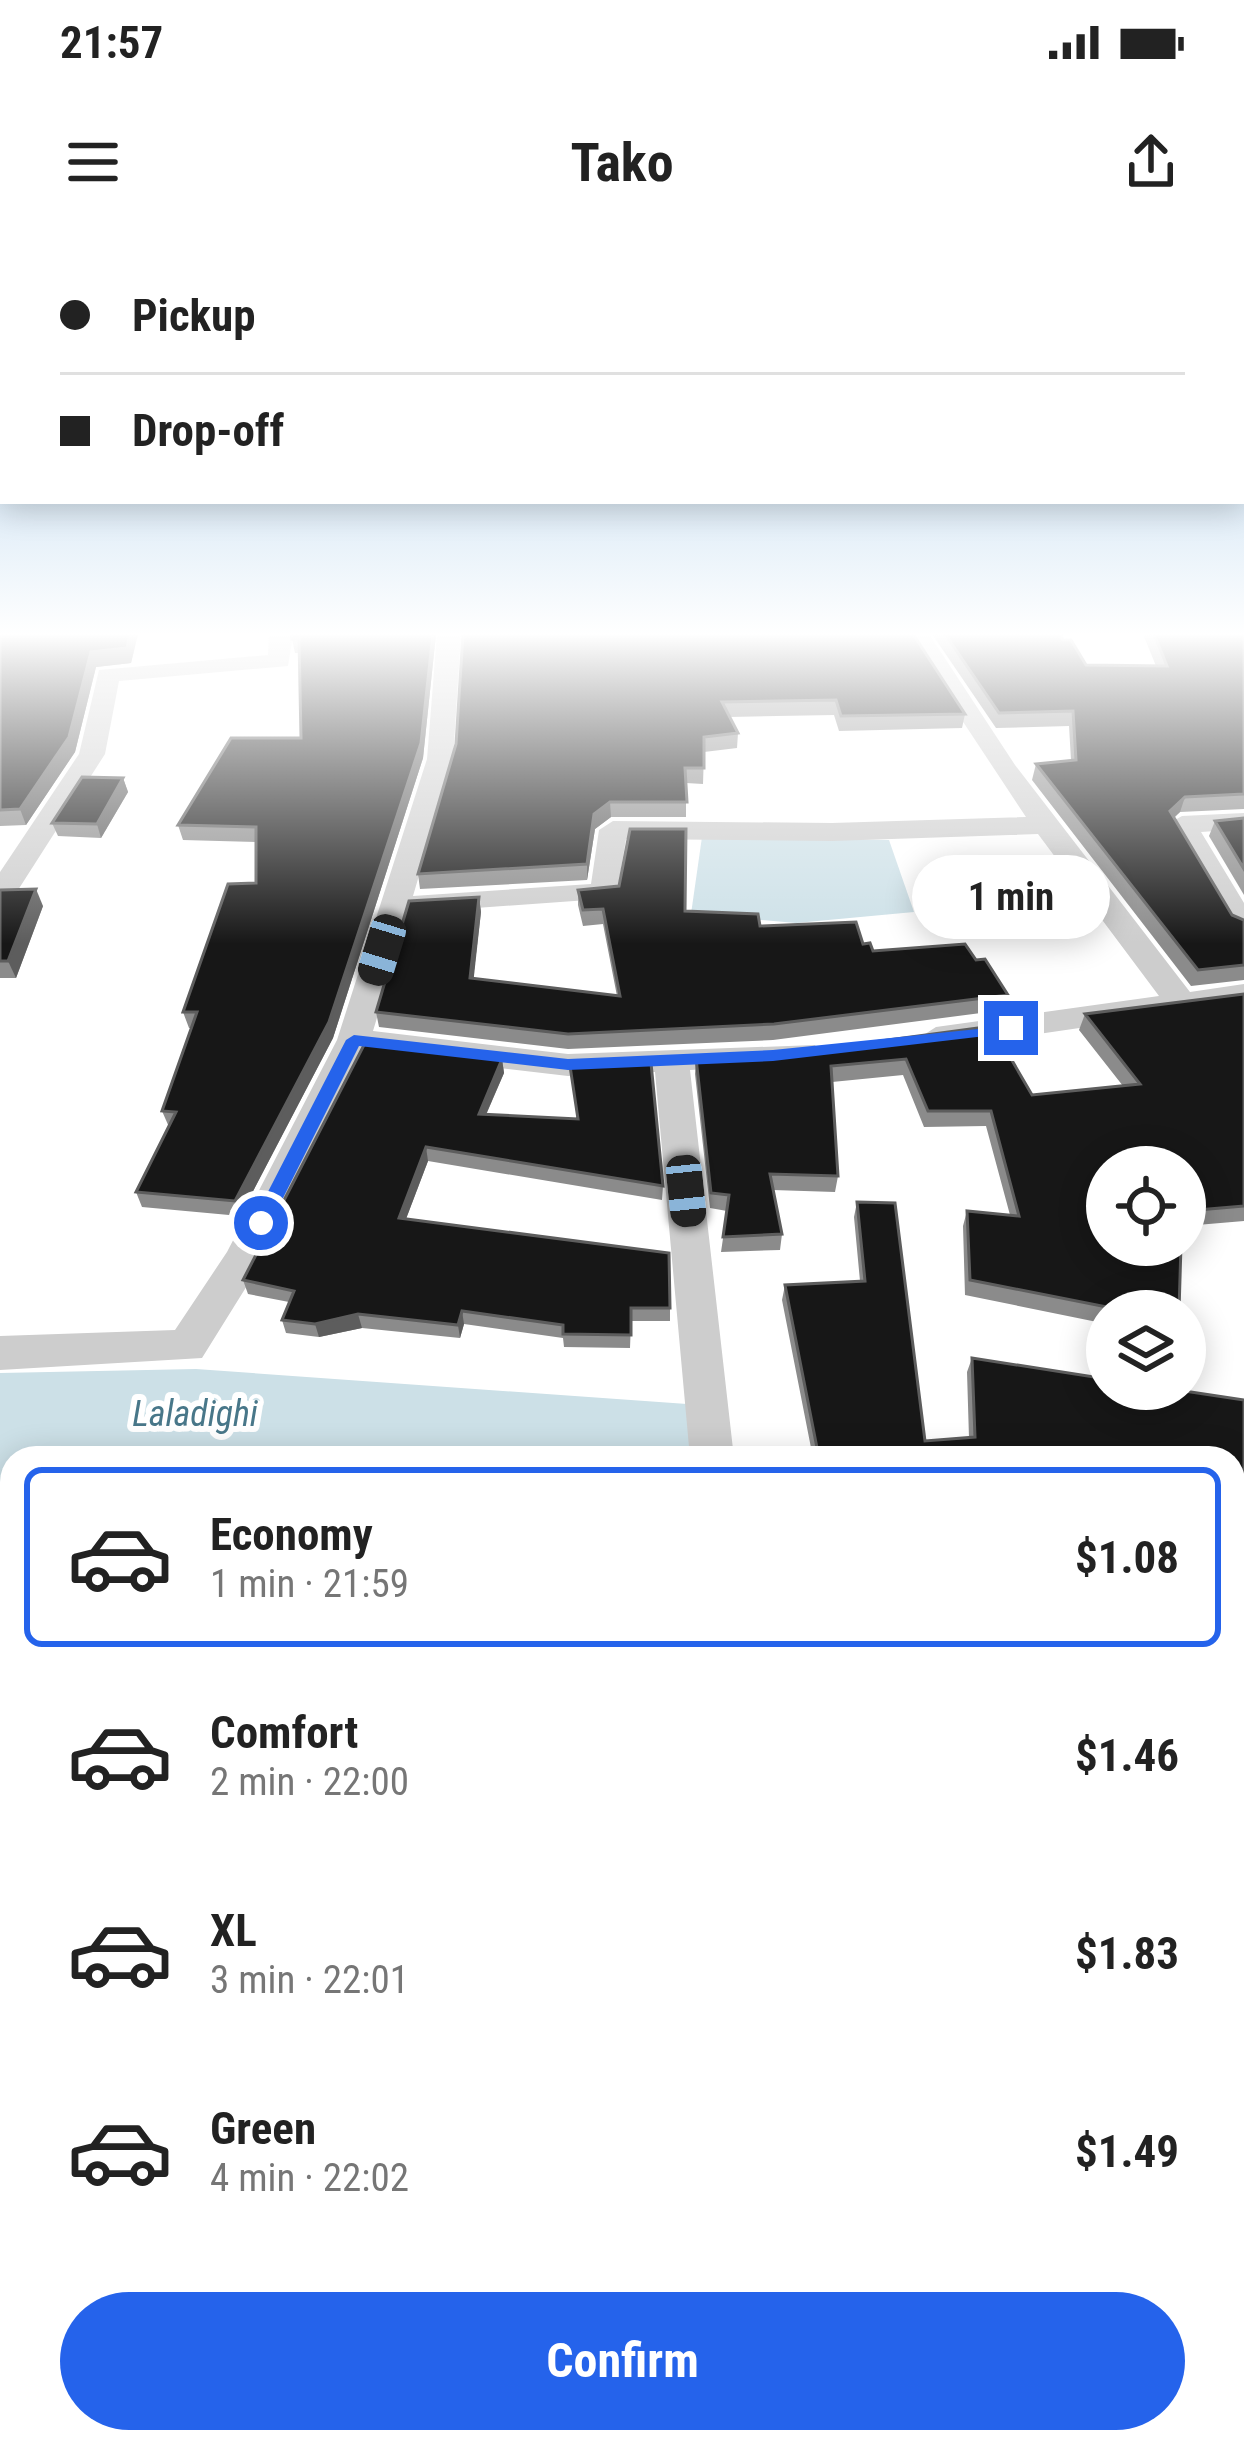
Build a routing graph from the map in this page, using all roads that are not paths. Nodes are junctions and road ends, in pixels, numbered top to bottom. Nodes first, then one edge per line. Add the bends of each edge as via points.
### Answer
1 (95, 737) edge
2 (442, 737) edge
3 (987, 737) edge
4 (1244, 821) edge
5 (1046, 825) junction
6 (0, 896) edge
7 (396, 904) junction
8 (1244, 928) edge
9 (1244, 994) edge
10 (1182, 1004) junction
11 (354, 1040) junction
12 (912, 1042) edge
13 (843, 1049) edge
14 (671, 1058) junction
15 (0, 1353) edge
16 (711, 1446) edge

1 - 6 street
2 - 7 street
3 - 5 street
4 - 8 street via 1182,824
5 - 7 street via 613,830 605,892
5 - 10 street
7 - 11 street
9 - 10 street
10 - 12 street
11 - 14 street via 568,1065
11 - 15 street via 242,1260 187,1346
13 - 14 street
14 - 16 street

